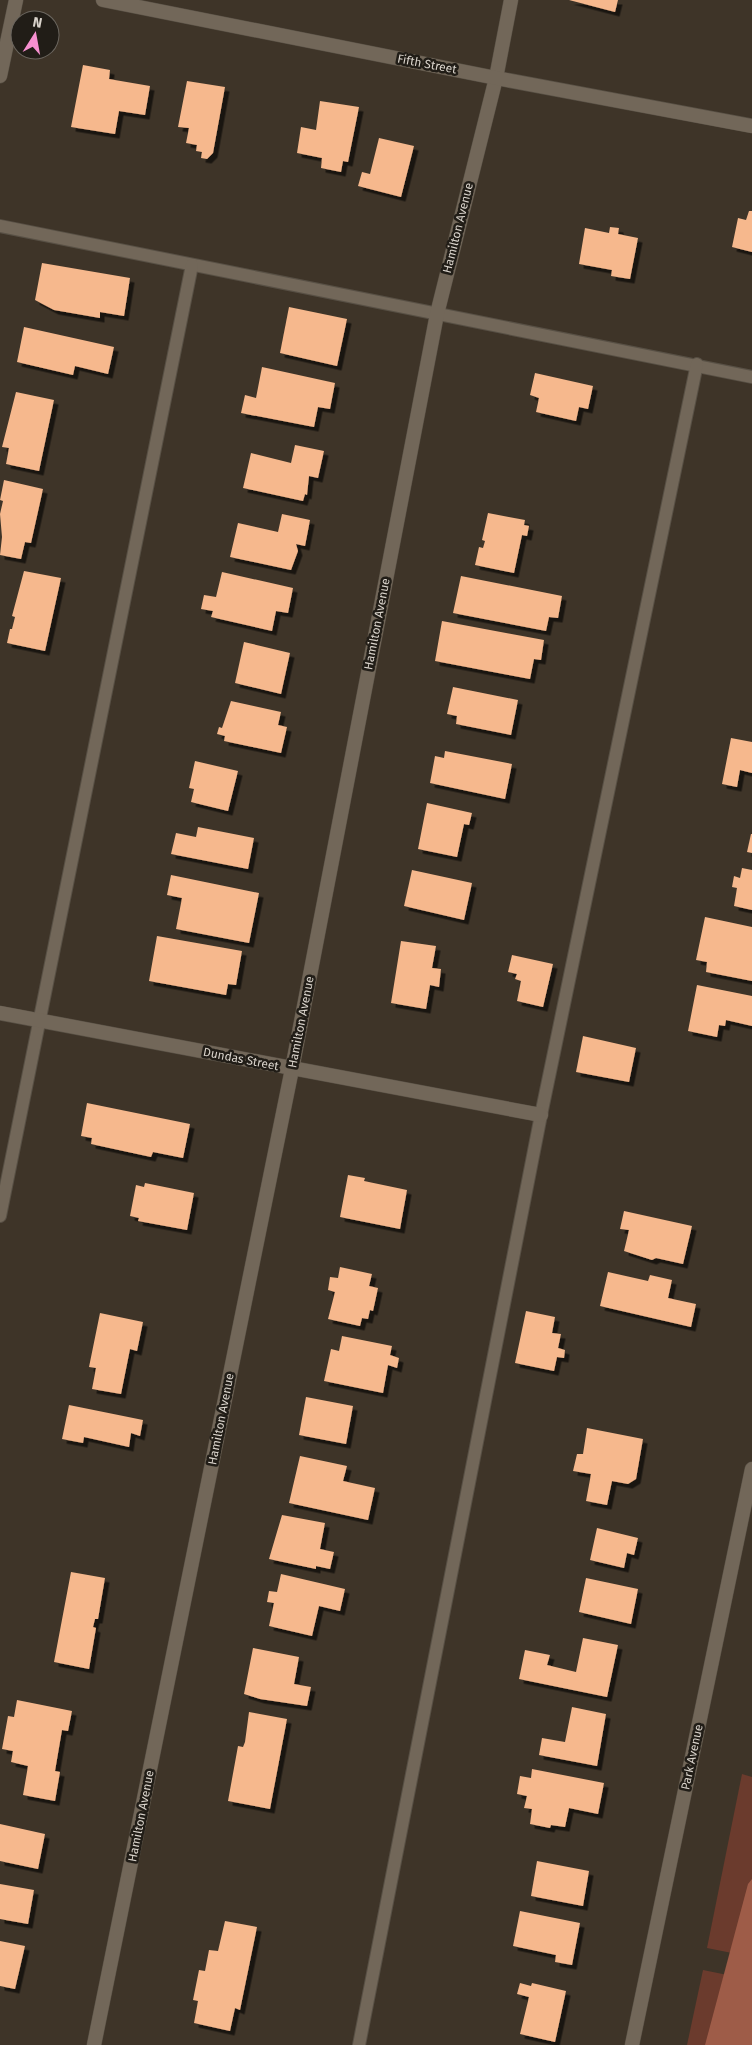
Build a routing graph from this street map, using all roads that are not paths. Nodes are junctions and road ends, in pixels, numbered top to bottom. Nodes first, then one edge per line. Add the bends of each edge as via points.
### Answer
1 (16, 0) edge
2 (103, 0) edge
3 (511, 0) edge
4 (0, 76) edge
5 (496, 78) junction
6 (752, 126) edge
7 (0, 226) edge
8 (192, 265) junction
9 (437, 314) junction
10 (697, 364) junction
11 (752, 377) edge
12 (0, 1013) edge
13 (40, 1021) junction
14 (292, 1069) junction
15 (541, 1115) junction
16 (0, 1216) edge
17 (752, 1469) edge
18 (94, 2045) edge
19 (359, 2045) edge
20 (632, 2045) edge

1 - 4 street
2 - 5 street, Fifth Street
3 - 5 street, Hamilton Avenue
5 - 6 street, Fifth Street
5 - 9 street, Hamilton Avenue
7 - 8 lane
8 - 9 lane
8 - 13 lane
9 - 10 lane
9 - 14 street, Hamilton Avenue
10 - 11 lane
10 - 15 lane
12 - 13 street, Dundas Street
13 - 14 street, Dundas Street
13 - 16 lane
14 - 15 street, Dundas Street
14 - 18 street, Hamilton Avenue
15 - 19 lane
17 - 20 street, Park Avenue

